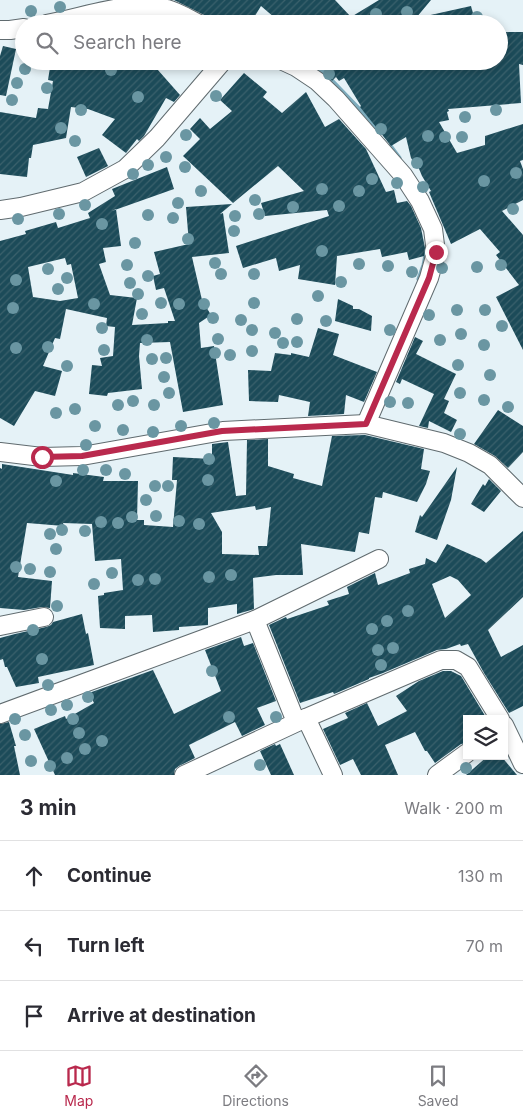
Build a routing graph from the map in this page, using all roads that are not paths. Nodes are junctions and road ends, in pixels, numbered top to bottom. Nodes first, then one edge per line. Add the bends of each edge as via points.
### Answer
1 (166, 4) edge
2 (79, 15) edge
3 (184, 15) edge
4 (15, 29) edge
5 (0, 30) edge
6 (215, 70) edge
7 (300, 70) edge
8 (0, 210) edge
9 (366, 424) junction
10 (0, 452) edge
11 (523, 498) edge
12 (379, 559) dead end
13 (44, 617) dead end
14 (255, 620) junction
15 (0, 626) edge
16 (0, 714) edge
17 (498, 715) edge
18 (301, 720) junction
19 (508, 733) edge
20 (463, 756) edge
21 (523, 764) edge
22 (184, 775) edge
23 (333, 775) edge
24 (437, 775) edge

1 - 2 street via 128,4
1 - 3 street
4 - 5 street
6 - 8 street via 157,138 125,169 83,192
7 - 9 street via 336,99 403,175 433,229 436,252 429,278
9 - 10 street via 222,431 82,456 42,457
9 - 11 street via 444,443 469,453 490,465
12 - 14 street
13 - 15 street
14 - 16 street
14 - 18 street
17 - 18 street via 468,667 456,660 441,660
18 - 22 street
18 - 23 street
19 - 21 street
20 - 24 street

